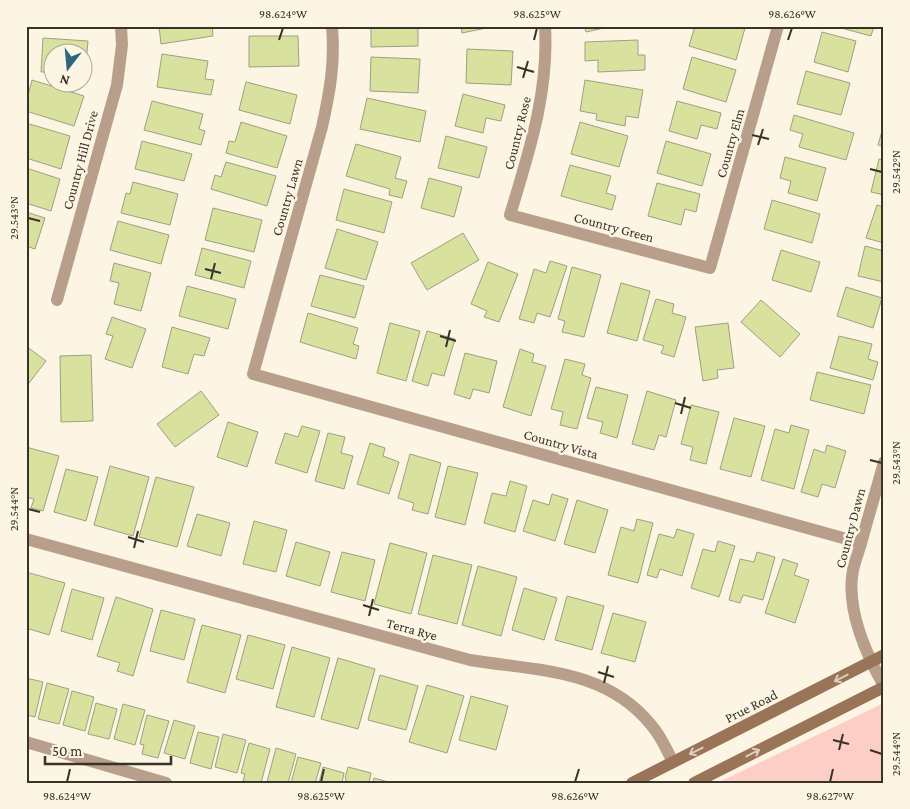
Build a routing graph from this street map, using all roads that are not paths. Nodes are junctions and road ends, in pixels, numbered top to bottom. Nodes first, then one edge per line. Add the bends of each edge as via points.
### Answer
1 (121, 26) edge
2 (332, 26) edge
3 (545, 26) edge
4 (778, 26) edge
5 (510, 215) joint
6 (710, 268) joint
7 (58, 300) dead end
8 (253, 374) joint
9 (884, 462) edge
10 (26, 539) edge
11 (861, 543) junction
12 (884, 655) edge
13 (871, 663) junction
14 (884, 687) edge
15 (26, 742) edge
16 (673, 762) junction
17 (166, 783) edge
18 (632, 783) edge
19 (694, 783) edge

1 - 7 street, Country Hill Drive via 117,85
2 - 8 street, Country Lawn via 330,92
3 - 5 street, Country Rose via 545,70 540,107
4 - 6 street, Country Elm
5 - 6 street, Country Green
8 - 11 street, Country Vista
9 - 11 street, Country Dawn
10 - 16 street, Terra Rye via 470,660 552,670 592,682 627,700 653,726
11 - 13 street, Country Dawn via 852,576 852,598
12 - 13 main road, Prue Road
13 - 14 street, Country Dawn
13 -> 16 main road, Prue Road
19 -> 14 main road
15 - 17 street
16 - 18 main road, Prue Road

